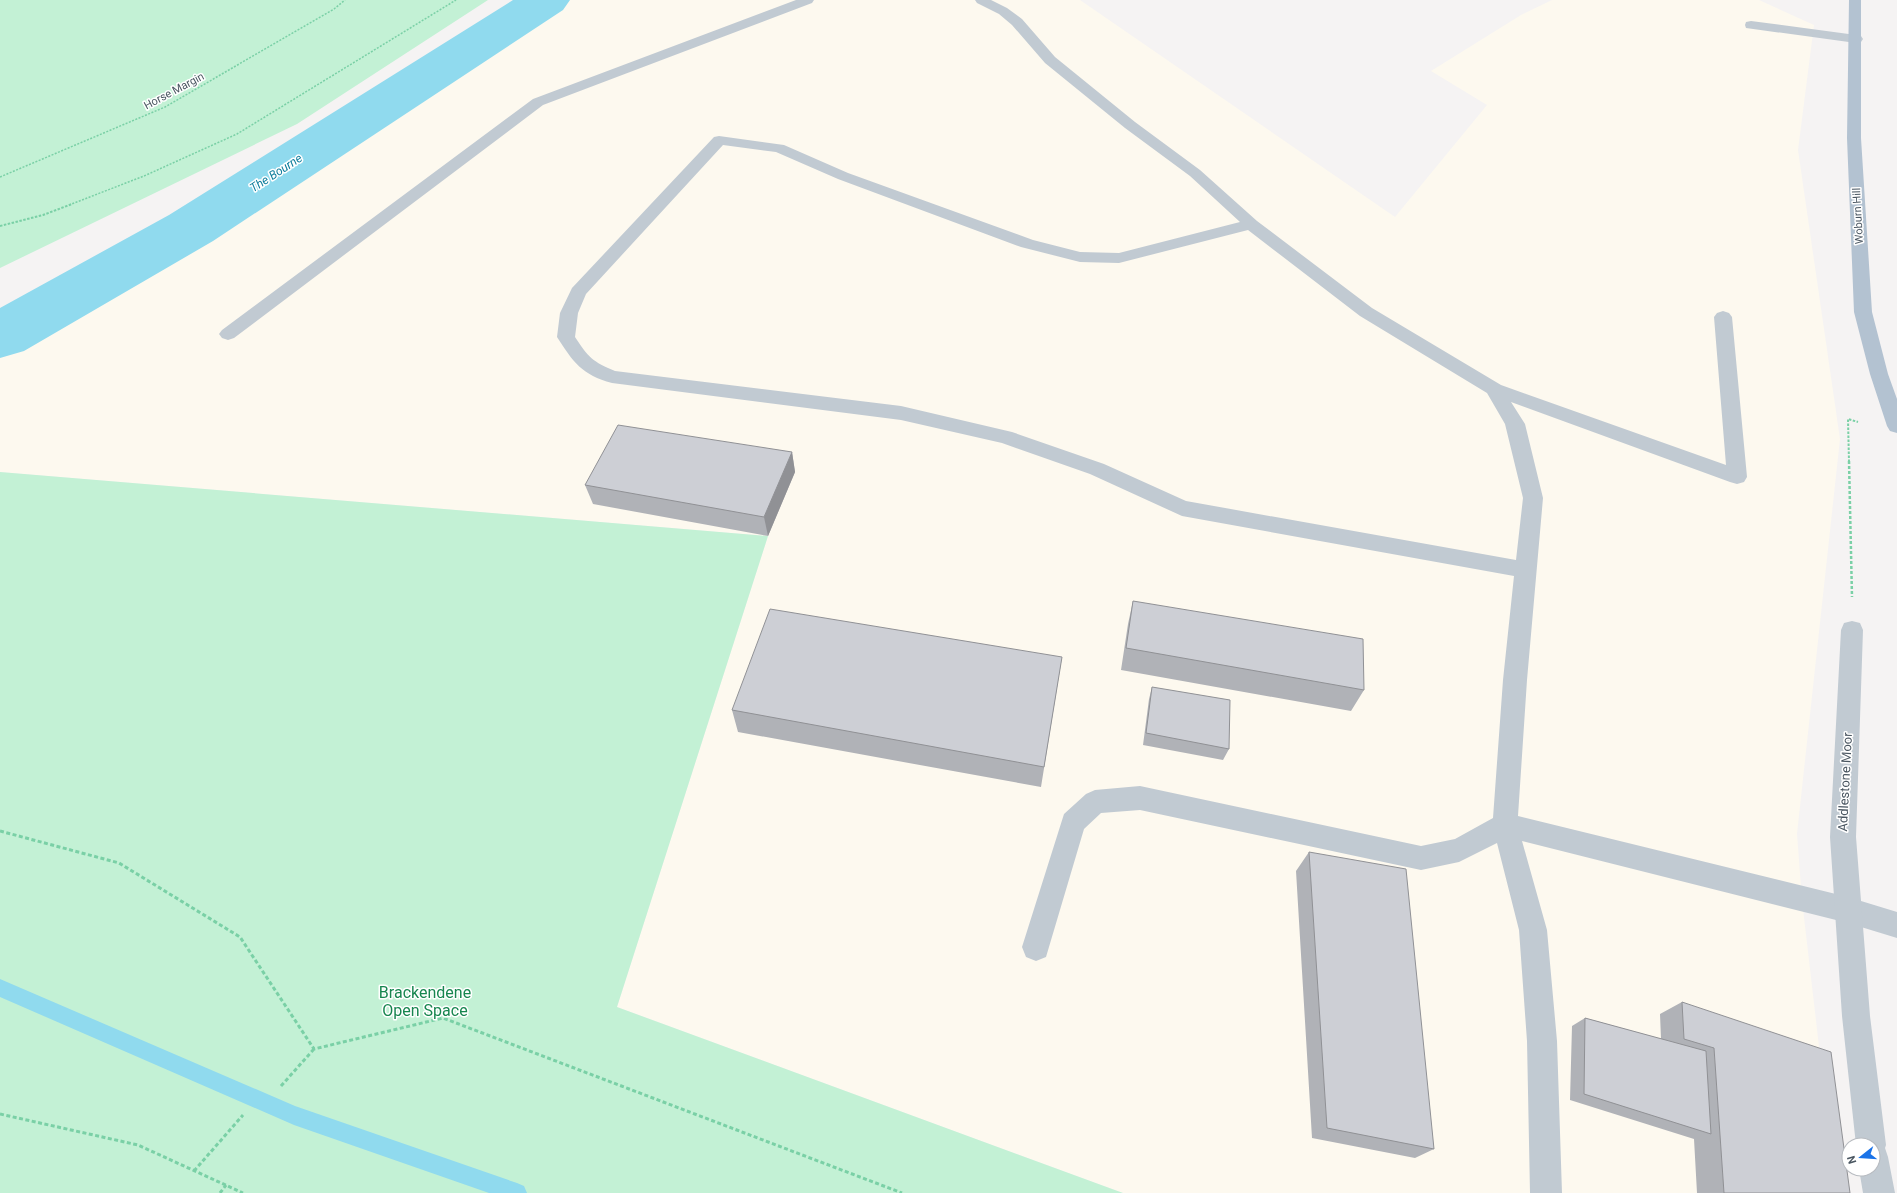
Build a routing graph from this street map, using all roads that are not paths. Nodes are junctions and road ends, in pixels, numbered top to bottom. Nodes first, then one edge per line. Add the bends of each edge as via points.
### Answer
1 (808, 0) edge
2 (981, 0) edge
3 (1855, 0) edge
4 (1751, 25) dead end
5 (1856, 40) junction
6 (1251, 224) junction
7 (1723, 317) dead end
8 (228, 334) dead end
9 (1494, 389) junction
10 (1897, 426) edge
11 (1526, 570) junction
12 (1852, 630) road end
13 (1506, 825) junction
14 (1848, 910) junction
15 (1897, 925) edge
16 (1036, 947) dead end
17 (1870, 1137) edge
18 (1876, 1177) edge
19 (1546, 1193) edge
20 (1879, 1193) edge

1 - 8 street via 538,102
2 - 6 street via 1003,11 1017,22 1050,60 1130,125 1195,173
3 - 5 main road, Woburn Hill
4 - 5 street
5 - 10 main road, Woburn Hill via 1854,138 1863,312 1879,374
6 - 9 street via 1366,312
6 - 11 street via 1119,258 1080,257 1027,244 843,176 780,148 719,140 578,292 569,313 566,338 578,356 591,368 612,377 902,412 1012,439 1097,469 1182,508
7 - 9 street via 1737,477
9 - 11 street via 1515,424 1533,498
11 - 13 street via 1515,680
12 - 14 street, Addlestone Moor via 1843,837
13 - 14 street
13 - 16 street via 1459,850 1421,858 1140,798 1095,802 1073,822
13 - 19 street via 1533,930 1542,1041
14 - 15 street
14 - 17 street, Addlestone Moor via 1856,1016
18 - 20 street

